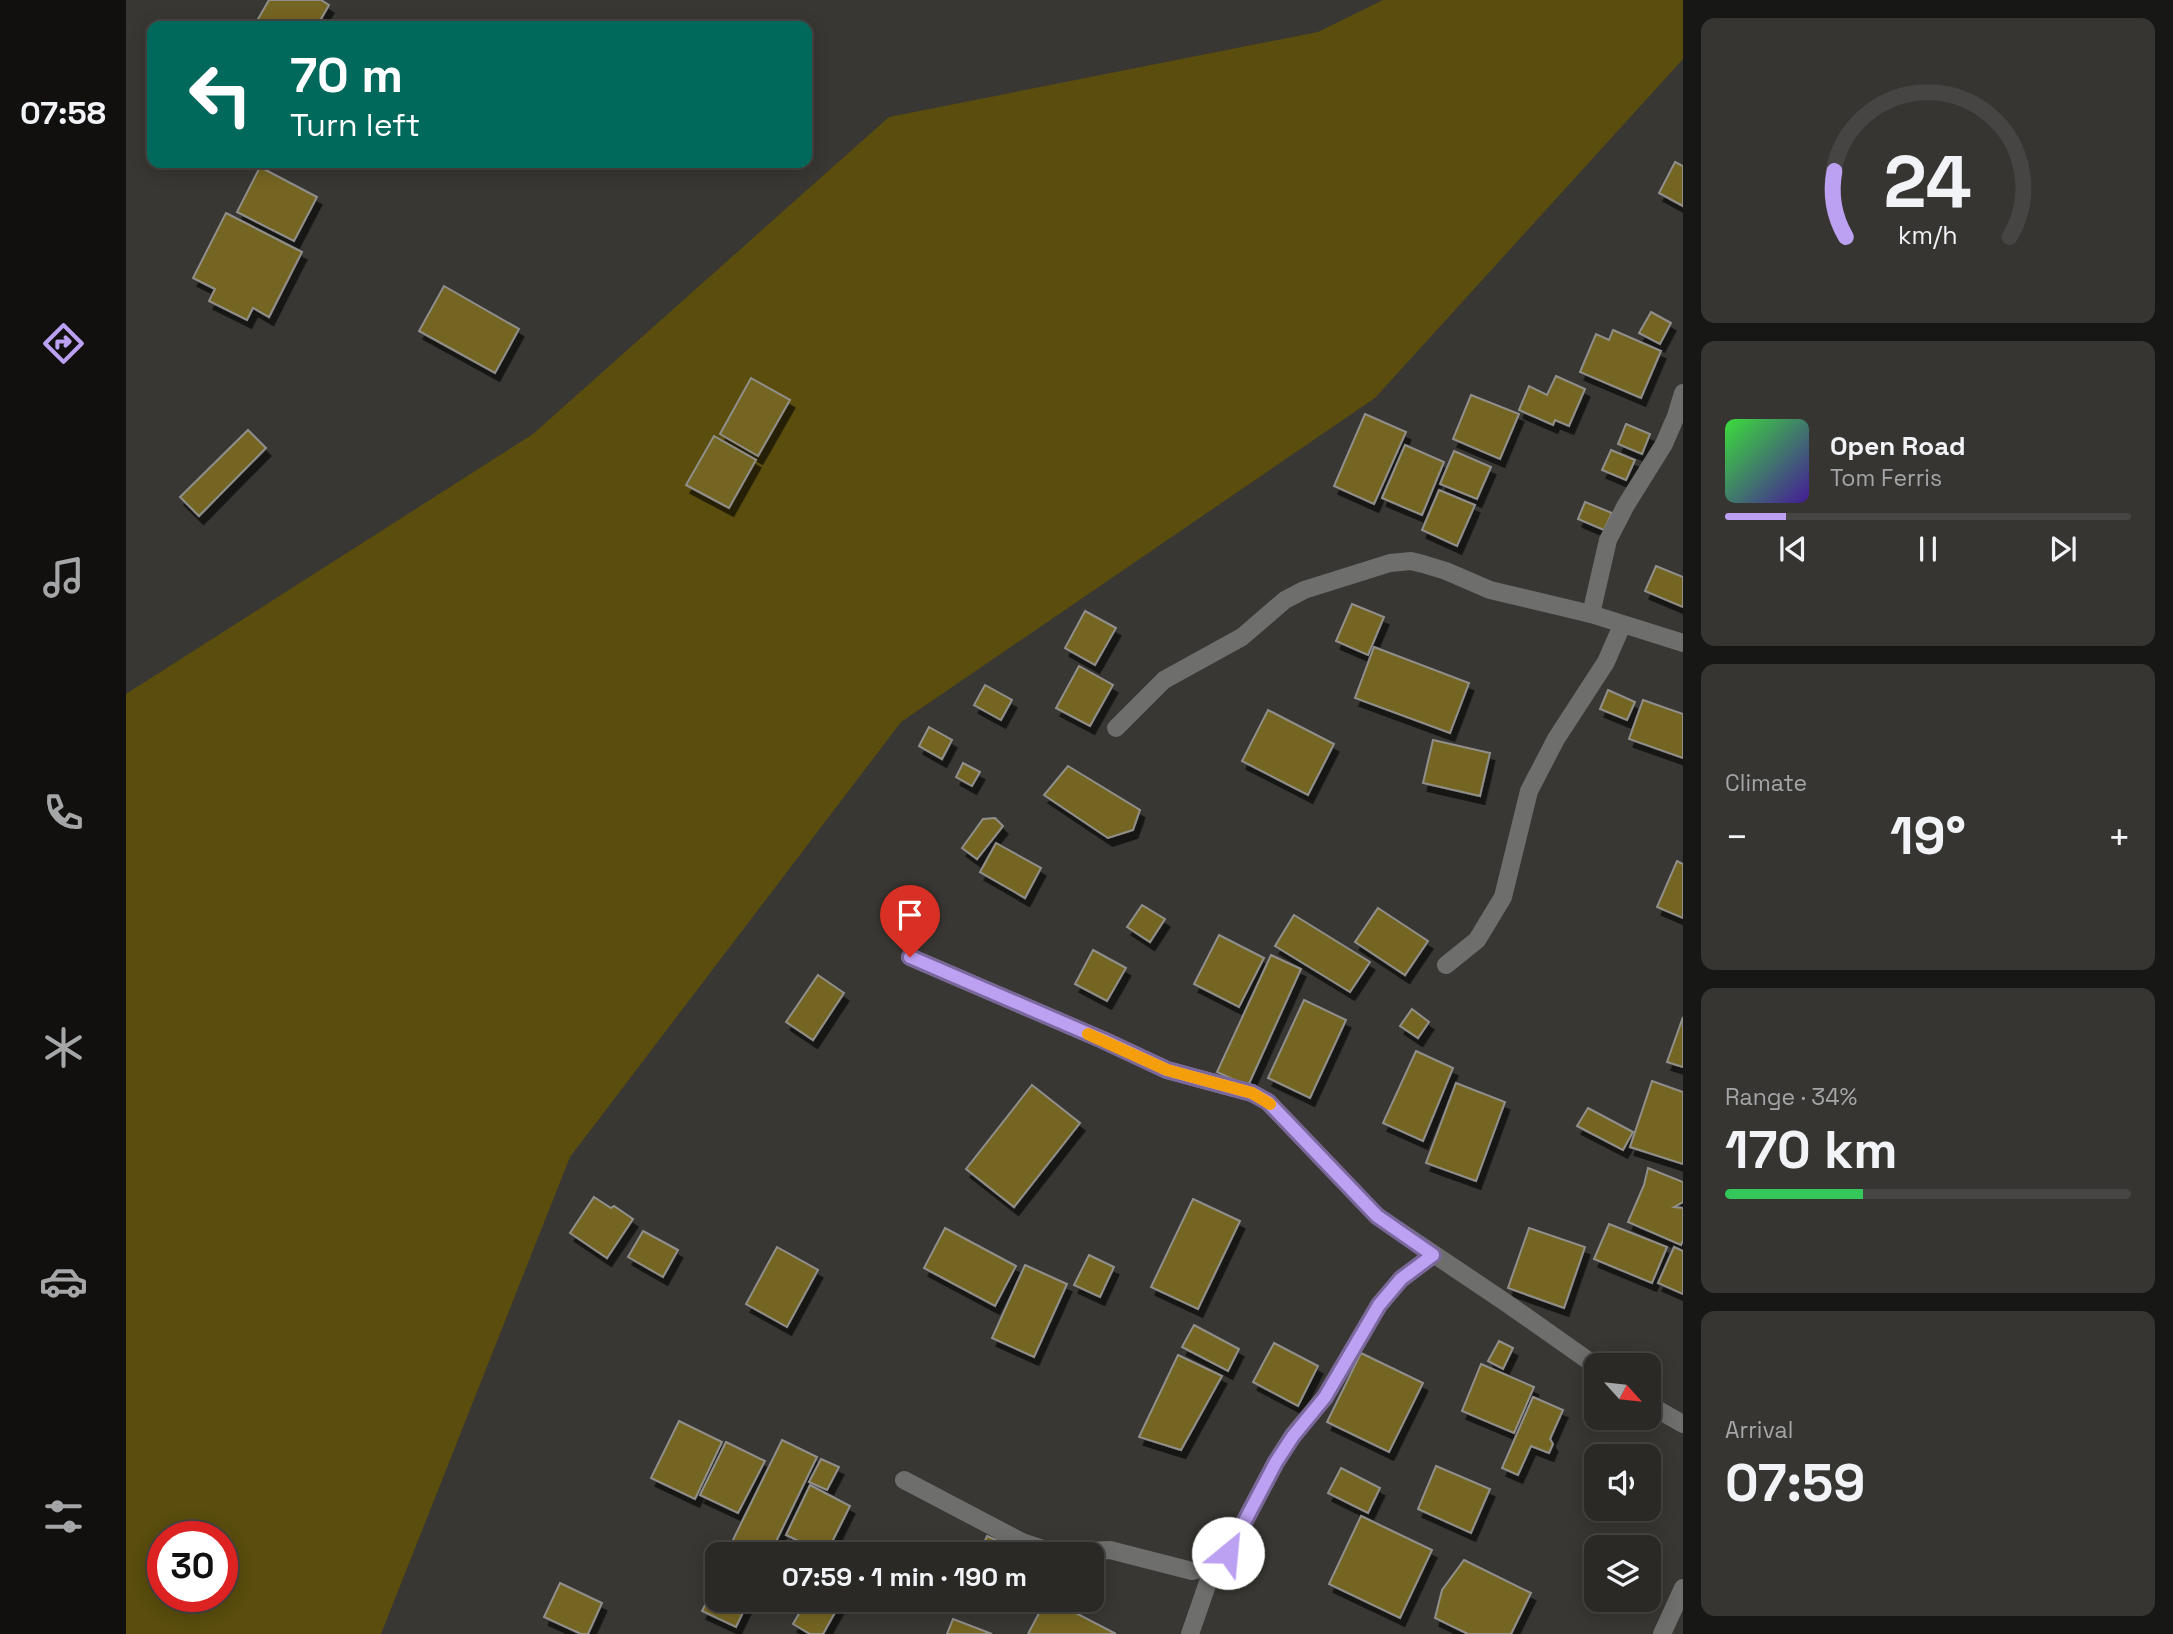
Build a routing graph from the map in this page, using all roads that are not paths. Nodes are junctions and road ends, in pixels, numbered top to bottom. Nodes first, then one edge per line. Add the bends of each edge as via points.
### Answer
1 (1683, 393) edge
2 (1591, 614) junction
3 (1622, 625) junction
4 (1683, 643) edge
5 (1116, 728) dead end
6 (910, 957) dead end
7 (1446, 965) dead end
8 (1433, 1255) junction
9 (1584, 1358) edge
10 (1661, 1411) edge
11 (1683, 1424) edge
12 (904, 1480) dead end
13 (1214, 1565) junction
14 (1683, 1588) edge
15 (1190, 1634) edge
16 (1662, 1634) edge

1 - 2 street via 1664,444 1608,540
2 - 3 street
2 - 5 street via 1490,590 1411,561 1390,563 1285,600 1242,637 1164,680
3 - 4 street
3 - 7 street via 1606,662 1556,739 1530,791 1503,897 1477,940
6 - 8 street via 1167,1070 1252,1093 1268,1102 1377,1216
8 - 9 street
8 - 13 street via 1401,1279 1379,1305 1325,1397 1276,1462 1228,1553
10 - 11 street
12 - 13 street via 1022,1542 1052,1552 1110,1550 1192,1571
13 - 15 street
14 - 16 street

